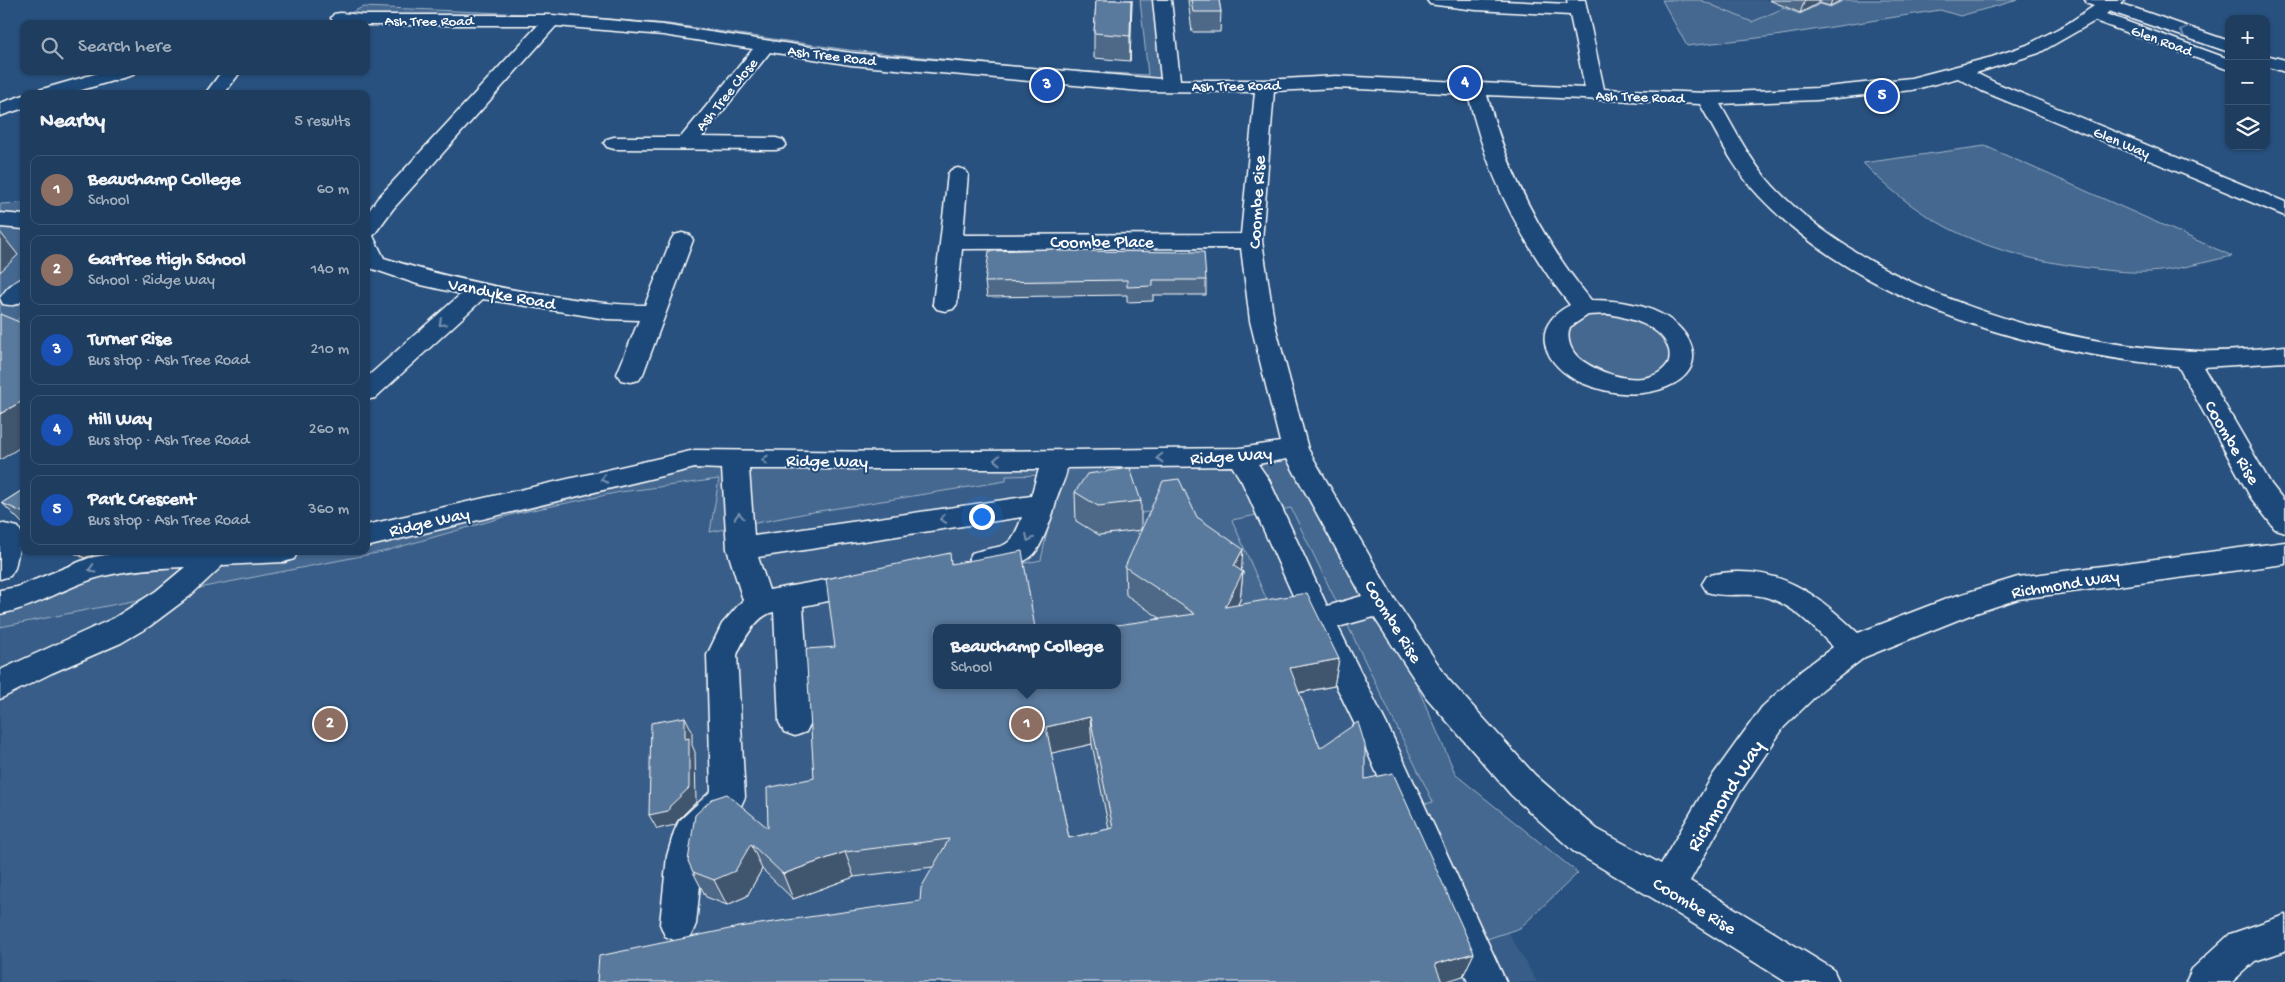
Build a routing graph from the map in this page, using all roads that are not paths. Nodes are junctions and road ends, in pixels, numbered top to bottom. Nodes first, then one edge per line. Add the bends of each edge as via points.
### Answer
1 (1162, 0) edge
2 (1436, 0) edge
3 (2139, 0) edge
4 (358, 5) dead end
5 (1577, 5) edge
6 (2103, 5) edge
7 (336, 20) edge
8 (370, 20) edge
9 (552, 20) junction
10 (2225, 28) edge
11 (765, 46) junction
12 (2225, 46) edge
13 (2270, 61) edge
14 (2225, 63) edge
15 (2285, 66) edge
16 (1961, 72) junction
17 (112, 75) edge
18 (229, 75) edge
19 (1172, 86) junction
20 (1265, 86) junction
21 (1476, 88) junction
22 (60, 90) edge
23 (217, 90) edge
24 (1596, 95) junction
25 (1707, 99) junction
26 (20, 102) edge
27 (0, 110) edge
28 (614, 142) dead end
29 (687, 143) junction
30 (776, 144) dead end
31 (958, 174) dead end
32 (2285, 210) edge
33 (0, 220) edge
34 (20, 222) edge
35 (370, 225) edge
36 (682, 240) dead end
37 (1251, 241) junction
38 (952, 242) junction
39 (370, 250) edge
40 (478, 291) junction
41 (945, 304) dead end
42 (1585, 308) junction
43 (654, 313) junction
44 (2285, 354) edge
45 (2186, 359) junction
46 (630, 374) dead end
47 (370, 388) edge
48 (1295, 449) junction
49 (1240, 457) junction
50 (1053, 459) junction
51 (735, 460) junction
52 (1043, 504) junction
53 (2285, 522) edge
54 (0, 534) edge
55 (370, 535) edge
56 (741, 549) junction
57 (2285, 553) edge
58 (156, 555) edge
59 (215, 555) edge
60 (954, 566) edge
61 (0, 568) edge
62 (889, 579) edge
63 (1717, 584) dead end
64 (774, 601) junction
65 (0, 602) edge
66 (1381, 603) junction
67 (1319, 620) junction
68 (1854, 648) junction
69 (0, 686) edge
70 (795, 722) dead end
71 (1667, 887) junction
72 (678, 924) dead end
73 (2285, 933) edge
74 (1487, 982) edge
75 (1820, 982) edge
76 (2205, 982) edge

1 - 19 main road
2 - 5 main road via 1476,5
3 - 10 main road, Glen Road
4 - 7 main road
5 - 24 main road
12 -> 6 main road, Glen Road
6 - 14 main road, Glen Road
6 - 16 main road, Ash Tree Road via 2033,49
8 - 9 main road, Ash Tree Road
9 - 11 main road, Ash Tree Road via 663,30
9 - 35 main road via 385,204
11 - 19 main road, Ash Tree Road via 861,60
11 - 29 main road, Ash Tree Close
13 - 15 main road
16 - 25 main road, Ash Tree Road via 1912,84 1858,91
16 - 32 main road, Glen Way
17 - 22 main road
18 - 23 main road
19 - 20 main road, Ash Tree Road
20 - 21 main road, Ash Tree Road via 1336,82
20 - 37 main road, Coombe Rise
21 - 24 main road, Ash Tree Road
21 - 42 main road via 1500,172 1557,272
24 - 25 main road, Ash Tree Road
25 - 45 main road via 1746,166 1766,190 1821,239 1853,262 1947,305 2001,323 2098,347
26 - 27 main road
28 - 29 main road, Ash Tree Close
29 - 30 main road, Ash Tree Close
31 - 38 main road
33 - 34 main road
36 - 43 main road
37 - 38 main road, Coombe Place
37 - 48 main road, Coombe Rise via 1262,321
38 - 41 main road
39 - 40 main road, Vandyke Road via 375,262 425,279
40 - 43 main road, Vandyke Road via 607,312
40 -> 47 main road
42 - 42 main road via 1609,307 1648,317 1676,339 1682,351 1682,364 1661,382 1642,386 1599,380 1579,370 1565,358 1557,345 1556,332 1561,321
43 - 46 main road
44 - 45 main road
45 - 53 main road, Coombe Rise via 2261,491
48 - 49 main road, Ridge Way
48 - 66 main road, Coombe Rise
49 -> 50 main road, Ridge Way
49 - 67 main road via 1255,480
50 -> 51 main road, Ridge Way
50 - 52 main road via 1053,472
51 -> 55 main road, Ridge Way via 695,459
56 -> 51 main road
52 -> 56 main road
52 -> 60 main road via 1022,550
54 - 61 main road via 8,534
56 - 64 main road
57 - 68 main road, Richmond Way via 2018,588 1960,606
58 -> 65 main road via 89,569 22,598
59 - 69 main road via 163,602 111,633 27,669
62 - 64 main road
63 - 68 main road via 1762,584 1786,591 1805,602
64 - 70 main road
64 - 72 main road via 736,626 722,655 728,797 691,832 685,856
66 - 67 main road
66 - 71 main road, Coombe Rise via 1437,688 1523,785 1585,840
67 - 74 main road via 1376,735
68 - 71 main road, Richmond Way via 1812,680 1773,717 1725,786
71 - 75 main road, Coombe Rise
73 - 76 main road via 2243,947

